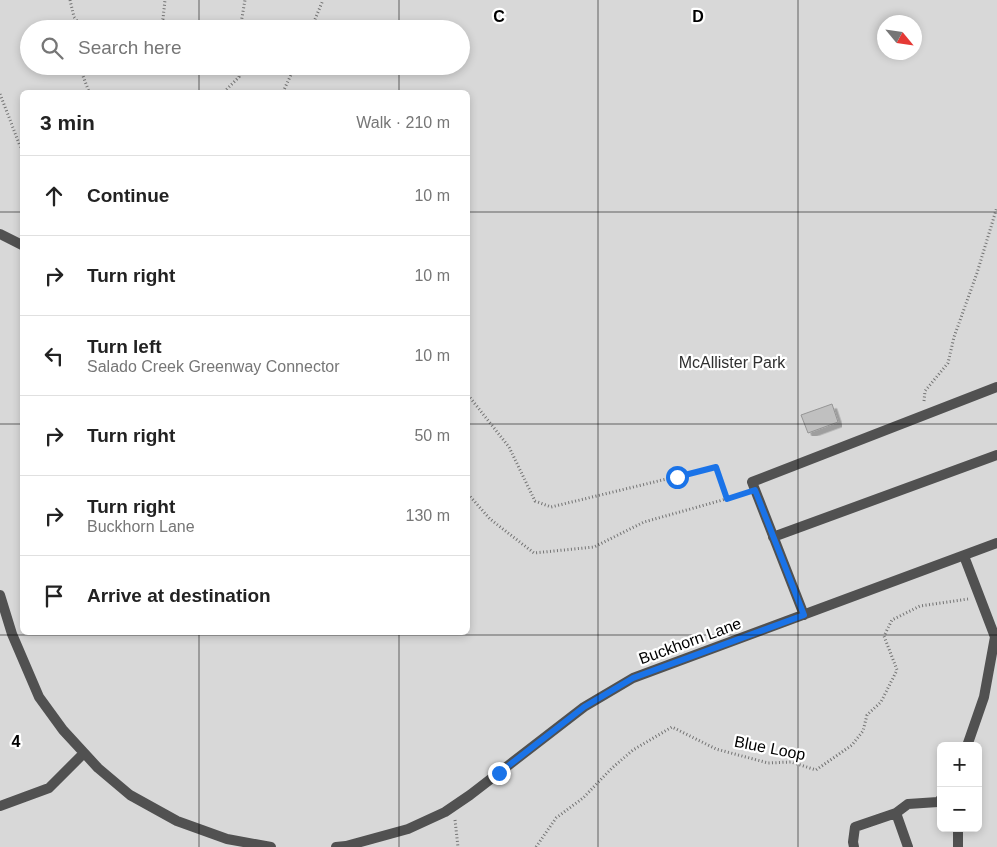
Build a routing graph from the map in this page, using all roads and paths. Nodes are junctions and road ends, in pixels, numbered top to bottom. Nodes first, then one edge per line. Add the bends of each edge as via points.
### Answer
1 (70, 0) edge
2 (165, 0) edge
3 (245, 0) edge
4 (323, 0) edge
5 (77, 20) edge
6 (162, 20) edge
7 (242, 20) edge
8 (315, 20) edge
9 (84, 75) edge
10 (239, 75) edge
11 (291, 75) edge
12 (88, 90) edge
13 (226, 90) edge
14 (284, 90) edge
15 (0, 94) edge
16 (20, 143) edge
17 (997, 207) edge
18 (0, 234) edge
19 (20, 243) edge
20 (997, 387) edge
21 (470, 397) edge
22 (922, 416) junction
23 (997, 455) edge
24 (755, 490) junction
25 (470, 496) edge
26 (727, 499) junction
27 (773, 536) junction
28 (997, 543) edge
29 (964, 556) junction
30 (0, 595) edge
31 (979, 598) junction
32 (804, 615) junction
33 (968, 742) edge
34 (84, 753) junction
35 (937, 802) edge
36 (0, 806) edge
37 (452, 807) junction
38 (896, 813) junction
39 (958, 832) edge
40 (271, 847) edge
41 (336, 847) edge
42 (458, 847) edge
43 (536, 847) edge
44 (854, 847) edge
45 (908, 847) edge
46 (958, 847) edge

1 - 5 path
2 - 6 path
3 - 7 path
4 - 8 path
9 - 12 path
10 - 13 path
11 - 14 path
15 - 16 path
17 - 22 path via 948,363 925,392
18 - 19 lane
20 - 22 lane
21 - 26 path via 509,447 535,500 551,508 716,467
22 - 24 lane via 752,482
23 - 27 lane
24 - 26 path
24 - 27 lane
25 - 26 path via 490,519 534,553 594,547 644,522
27 - 32 lane
28 - 29 lane, Buckhorn Lane
29 - 31 lane
29 - 32 lane, Buckhorn Lane
30 - 34 lane via 12,634 39,697
31 - 33 lane via 996,637 984,697
31 - 43 path, Blue Loop via 920,606 892,620 884,636 897,670 881,702 867,715 863,731 852,744 816,770 792,762 768,763 716,749 672,727 633,750 612,768 583,798 556,818
32 - 37 lane, Buckhorn Lane via 633,678 584,707
34 - 36 lane via 49,788
34 - 40 lane via 130,795 176,821 227,839
35 - 38 lane via 908,804
37 - 41 lane, Buckhorn Lane via 408,829
37 - 42 path
38 - 44 lane via 855,827
38 - 45 lane
39 - 46 lane

